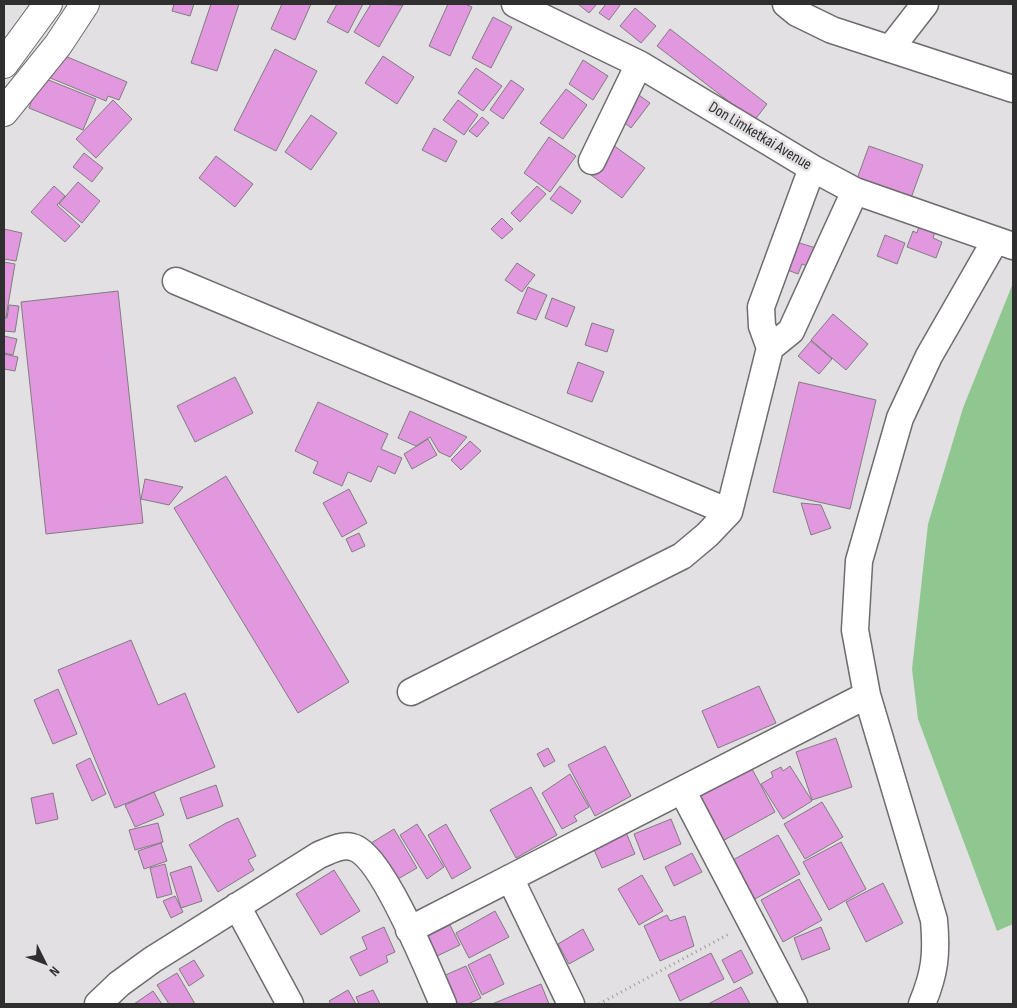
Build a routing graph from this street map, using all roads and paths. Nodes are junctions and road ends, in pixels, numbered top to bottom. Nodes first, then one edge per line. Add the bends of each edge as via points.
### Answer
1 (48, 4) edge
2 (85, 4) edge
3 (515, 4) edge
4 (786, 4) edge
5 (925, 4) edge
6 (890, 49) junction
7 (4, 64) edge
8 (639, 64) junction
9 (1013, 89) edge
10 (4, 112) edge
11 (592, 160) dead end
12 (812, 168) junction
13 (854, 191) junction
14 (1004, 243) edge
15 (176, 281) dead end
16 (770, 348) junction
17 (728, 512) junction
18 (410, 692) dead end
19 (867, 694) junction
20 (682, 790) junction
21 (510, 878) junction
22 (237, 906) junction
23 (751, 922) junction
24 (409, 930) junction
25 (98, 1004) edge
26 (290, 1004) edge
27 (443, 1004) edge
28 (571, 1004) edge
29 (599, 1004) edge
30 (794, 1004) edge
31 (922, 1004) edge

1 - 7 main road
2 - 10 main road via 58,45
3 - 8 street, Don Limketkai Avenue
4 - 6 street via 832,30
5 - 6 street
6 - 9 street
8 - 11 street
8 - 12 street, Don Limketkai Avenue
12 - 13 street, Don Limketkai Avenue
12 - 16 street via 761,306 762,326
13 - 14 street, Don Limketkai Avenue
13 - 16 street via 791,331
14 - 19 street via 929,356 900,418 860,561 855,630
15 - 17 street
16 - 17 street
17 - 18 street via 682,556
19 - 20 street
19 - 31 street via 934,920 937,950 933,977
20 - 21 street
20 - 23 street
21 - 24 street
21 - 28 street
22 - 24 street via 319,855 338,847 352,846 361,851 379,873
22 - 25 street via 152,960
22 - 26 street
23 - 29 path
23 - 30 street
24 - 27 street

